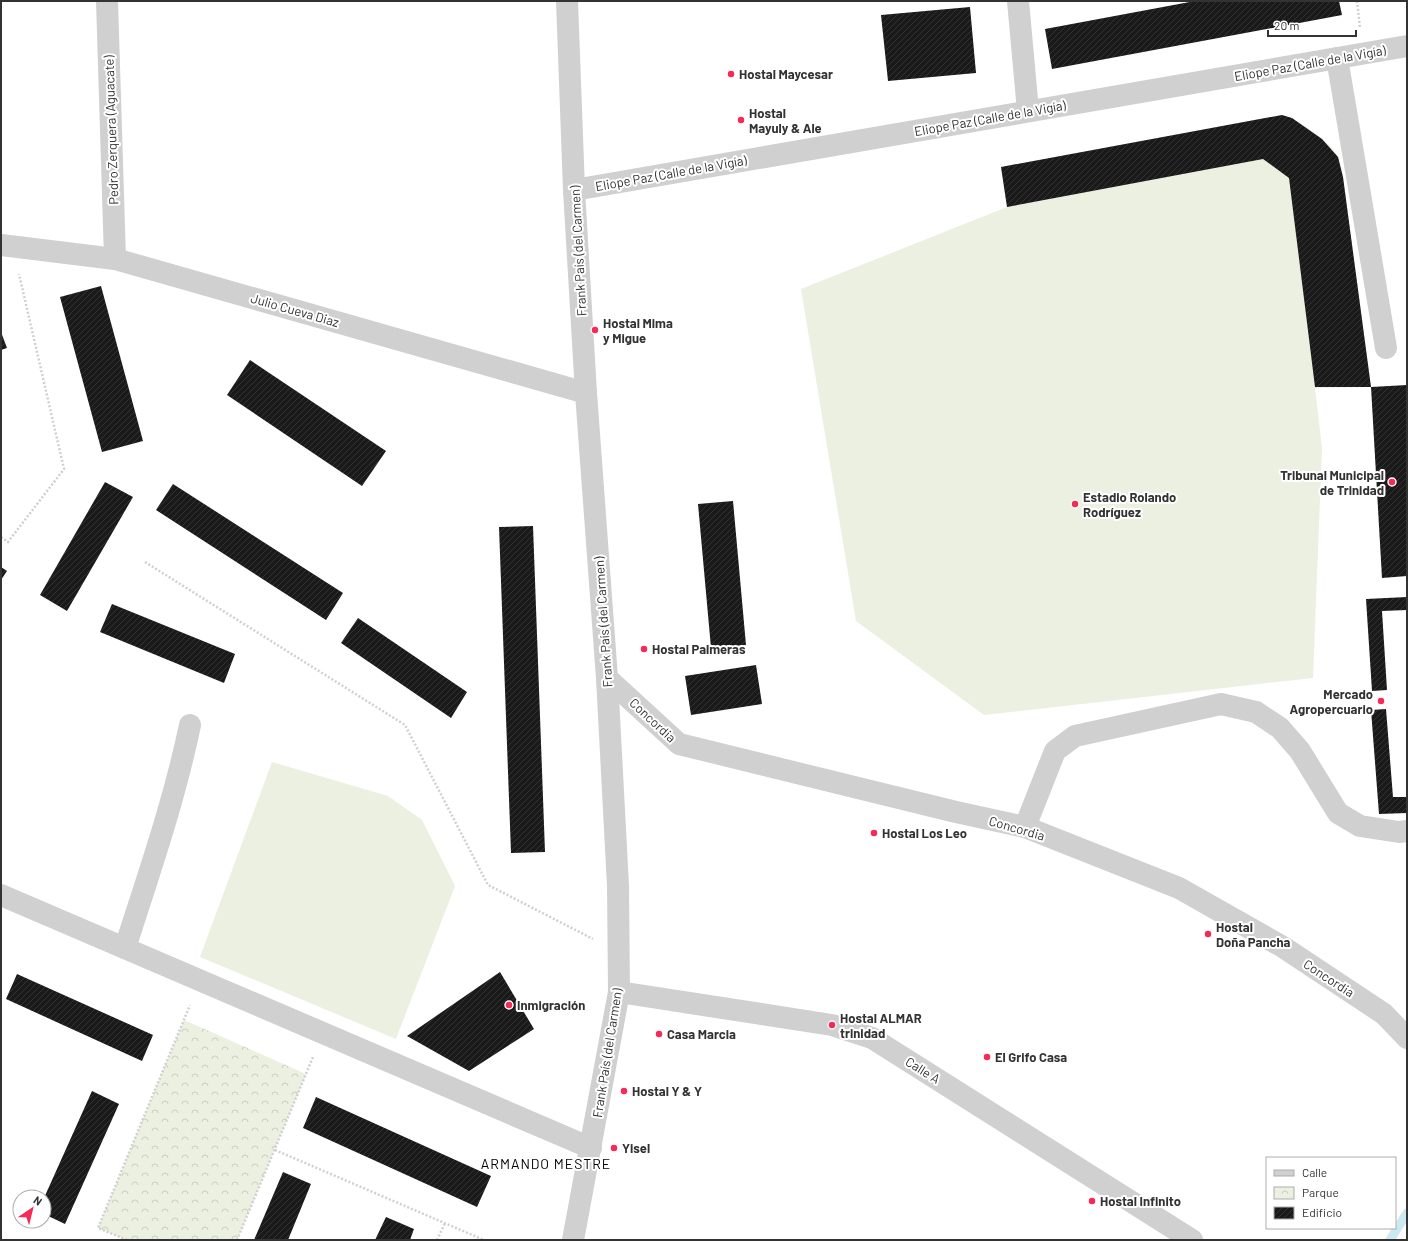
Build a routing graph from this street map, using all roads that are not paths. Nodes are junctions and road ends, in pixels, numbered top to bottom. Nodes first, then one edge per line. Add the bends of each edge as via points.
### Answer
1 (107, 1) edge
2 (567, 1) edge
3 (1018, 1) edge
4 (1407, 46) edge
5 (1338, 58) junction
6 (1028, 111) junction
7 (574, 190) junction
8 (6, 246) edge
9 (115, 259) junction
10 (1386, 348) dead end
11 (586, 393) junction
12 (607, 678) junction
13 (190, 725) dead end
14 (1025, 827) junction
15 (1407, 831) edge
16 (1, 895) edge
17 (125, 948) junction
18 (618, 992) junction
19 (1407, 1038) edge
20 (591, 1148) junction
21 (573, 1240) edge
22 (1192, 1240) edge

1 - 9 street, Pedro Zerquera (Aguacate)
2 - 7 street, Frank País (del Carmen)
3 - 6 street
4 - 5 street, Eliope Paz (Calle de la Vigía)
5 - 6 street, Eliope Paz (Calle de la Vigía)
5 - 10 street
6 - 7 street, Eliope Paz (Calle de la Vigía)
7 - 11 street, Frank País (del Carmen)
8 - 9 street, Julio Cueva Diaz
9 - 11 street, Julio Cueva Diaz
11 - 12 street, Frank País (del Carmen)
12 - 14 street, Concordia via 679,744
12 - 18 street, Frank País (del Carmen) via 618,886
13 - 17 street via 169,814
14 - 15 street via 1055,751 1075,736 1221,704 1256,712 1280,728 1300,751 1338,813 1360,826
14 - 19 street, Concordia via 1179,888 1289,951 1384,1014
16 - 17 street
17 - 20 street
18 - 20 street, Frank País (del Carmen)
18 - 22 street, Calle A via 832,1025 872,1038
20 - 21 street, Frank País (del Carmen)

